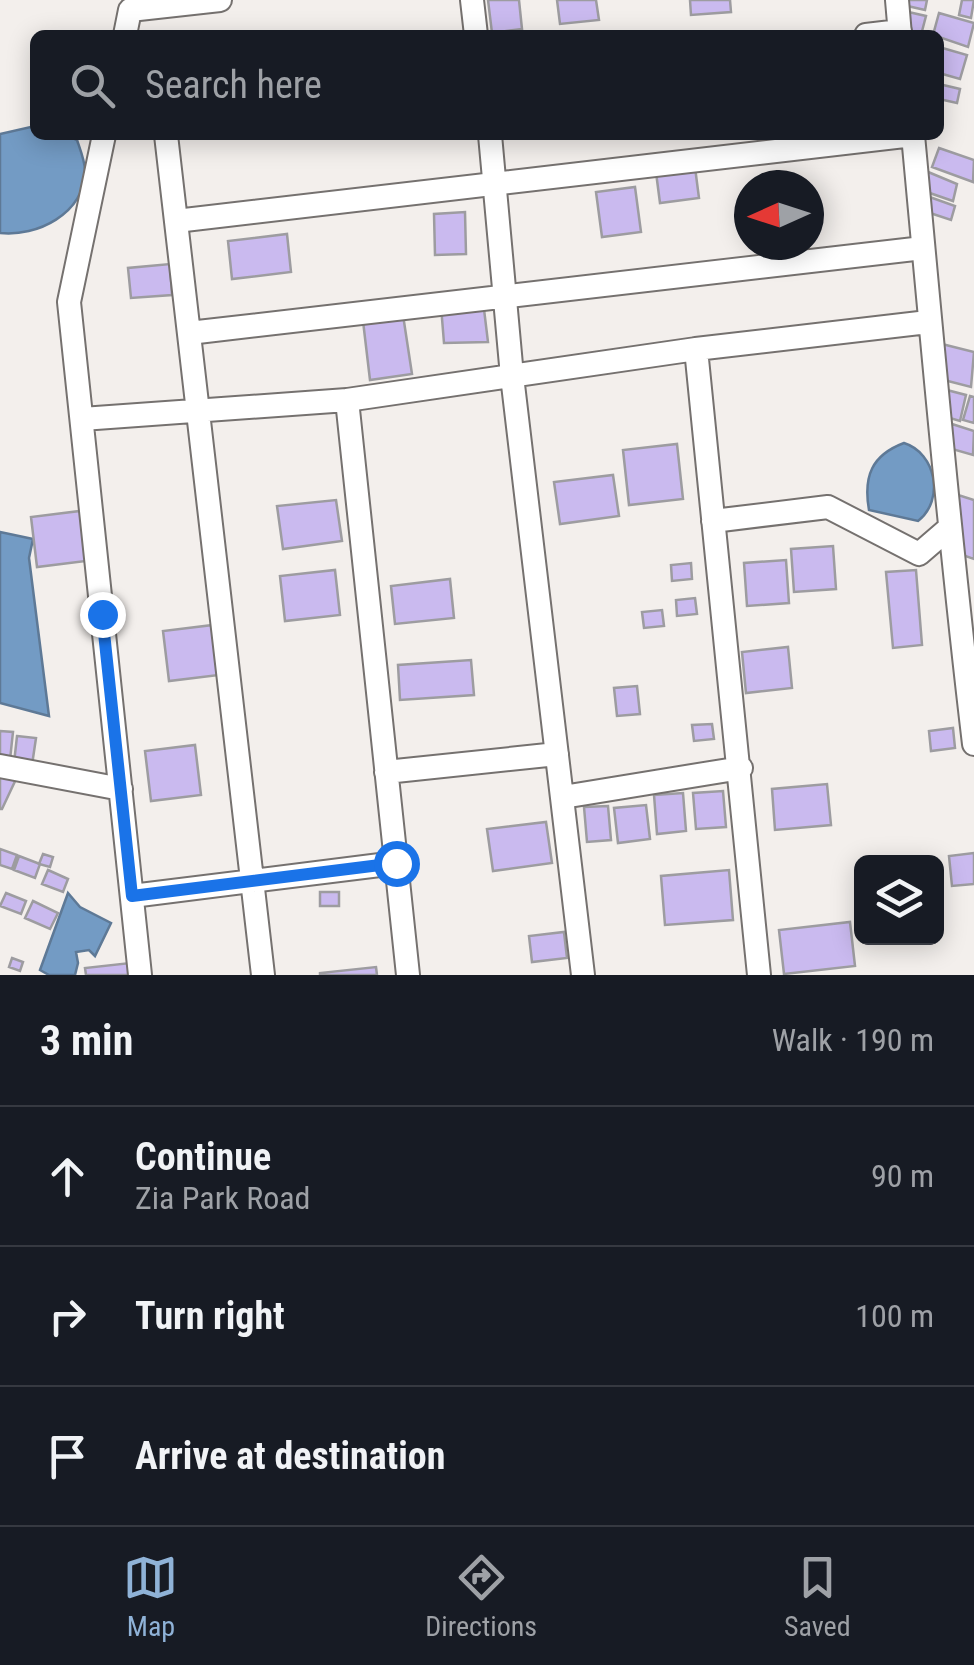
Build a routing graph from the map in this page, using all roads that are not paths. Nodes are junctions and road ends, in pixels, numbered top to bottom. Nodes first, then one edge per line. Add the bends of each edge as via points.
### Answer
1 (220, 0) edge
2 (472, 0) edge
3 (897, 0) edge
4 (129, 5) edge
5 (126, 30) edge
6 (475, 30) edge
7 (900, 30) edge
8 (103, 140) edge
9 (167, 140) edge
10 (491, 140) edge
11 (870, 140) edge
12 (913, 140) edge
13 (496, 184) junction
14 (176, 221) junction
15 (923, 248) junction
16 (504, 296) junction
17 (928, 322) junction
18 (188, 333) junction
19 (696, 349) junction
20 (512, 376) junction
21 (347, 400) junction
22 (198, 410) junction
23 (82, 419) junction
24 (712, 520) junction
25 (948, 529) junction
26 (974, 744) edge
27 (556, 754) junction
28 (0, 766) edge
29 (740, 768) junction
30 (386, 772) junction
31 (121, 790) junction
32 (563, 798) junction
33 (396, 863) junction
34 (252, 883) junction
35 (132, 896) junction
36 (140, 975) edge
37 (262, 975) edge
38 (408, 975) edge
39 (583, 975) edge
40 (760, 975) edge

1 - 4 street
2 - 6 street
3 - 7 street
4 - 5 street
8 - 23 street via 69,302
9 - 14 street
10 - 13 street
11 - 13 street
12 - 15 street
13 - 14 street
13 - 16 street
14 - 18 street
15 - 16 street
15 - 17 street
16 - 18 street
16 - 20 street
17 - 19 street
17 - 25 street
18 - 22 street
19 - 20 street
19 - 24 street
20 - 21 street
20 - 27 street
21 - 22 street
21 - 30 street
22 - 23 street
22 - 34 street
23 - 31 street
24 - 25 street via 828,507 920,554
24 - 29 street
25 - 26 street
27 - 30 street
27 - 32 street
28 - 31 street
29 - 32 street
29 - 40 street
30 - 33 street
31 - 35 street
32 - 39 street
33 - 34 street
33 - 38 street
34 - 35 street
34 - 37 street
35 - 36 street

